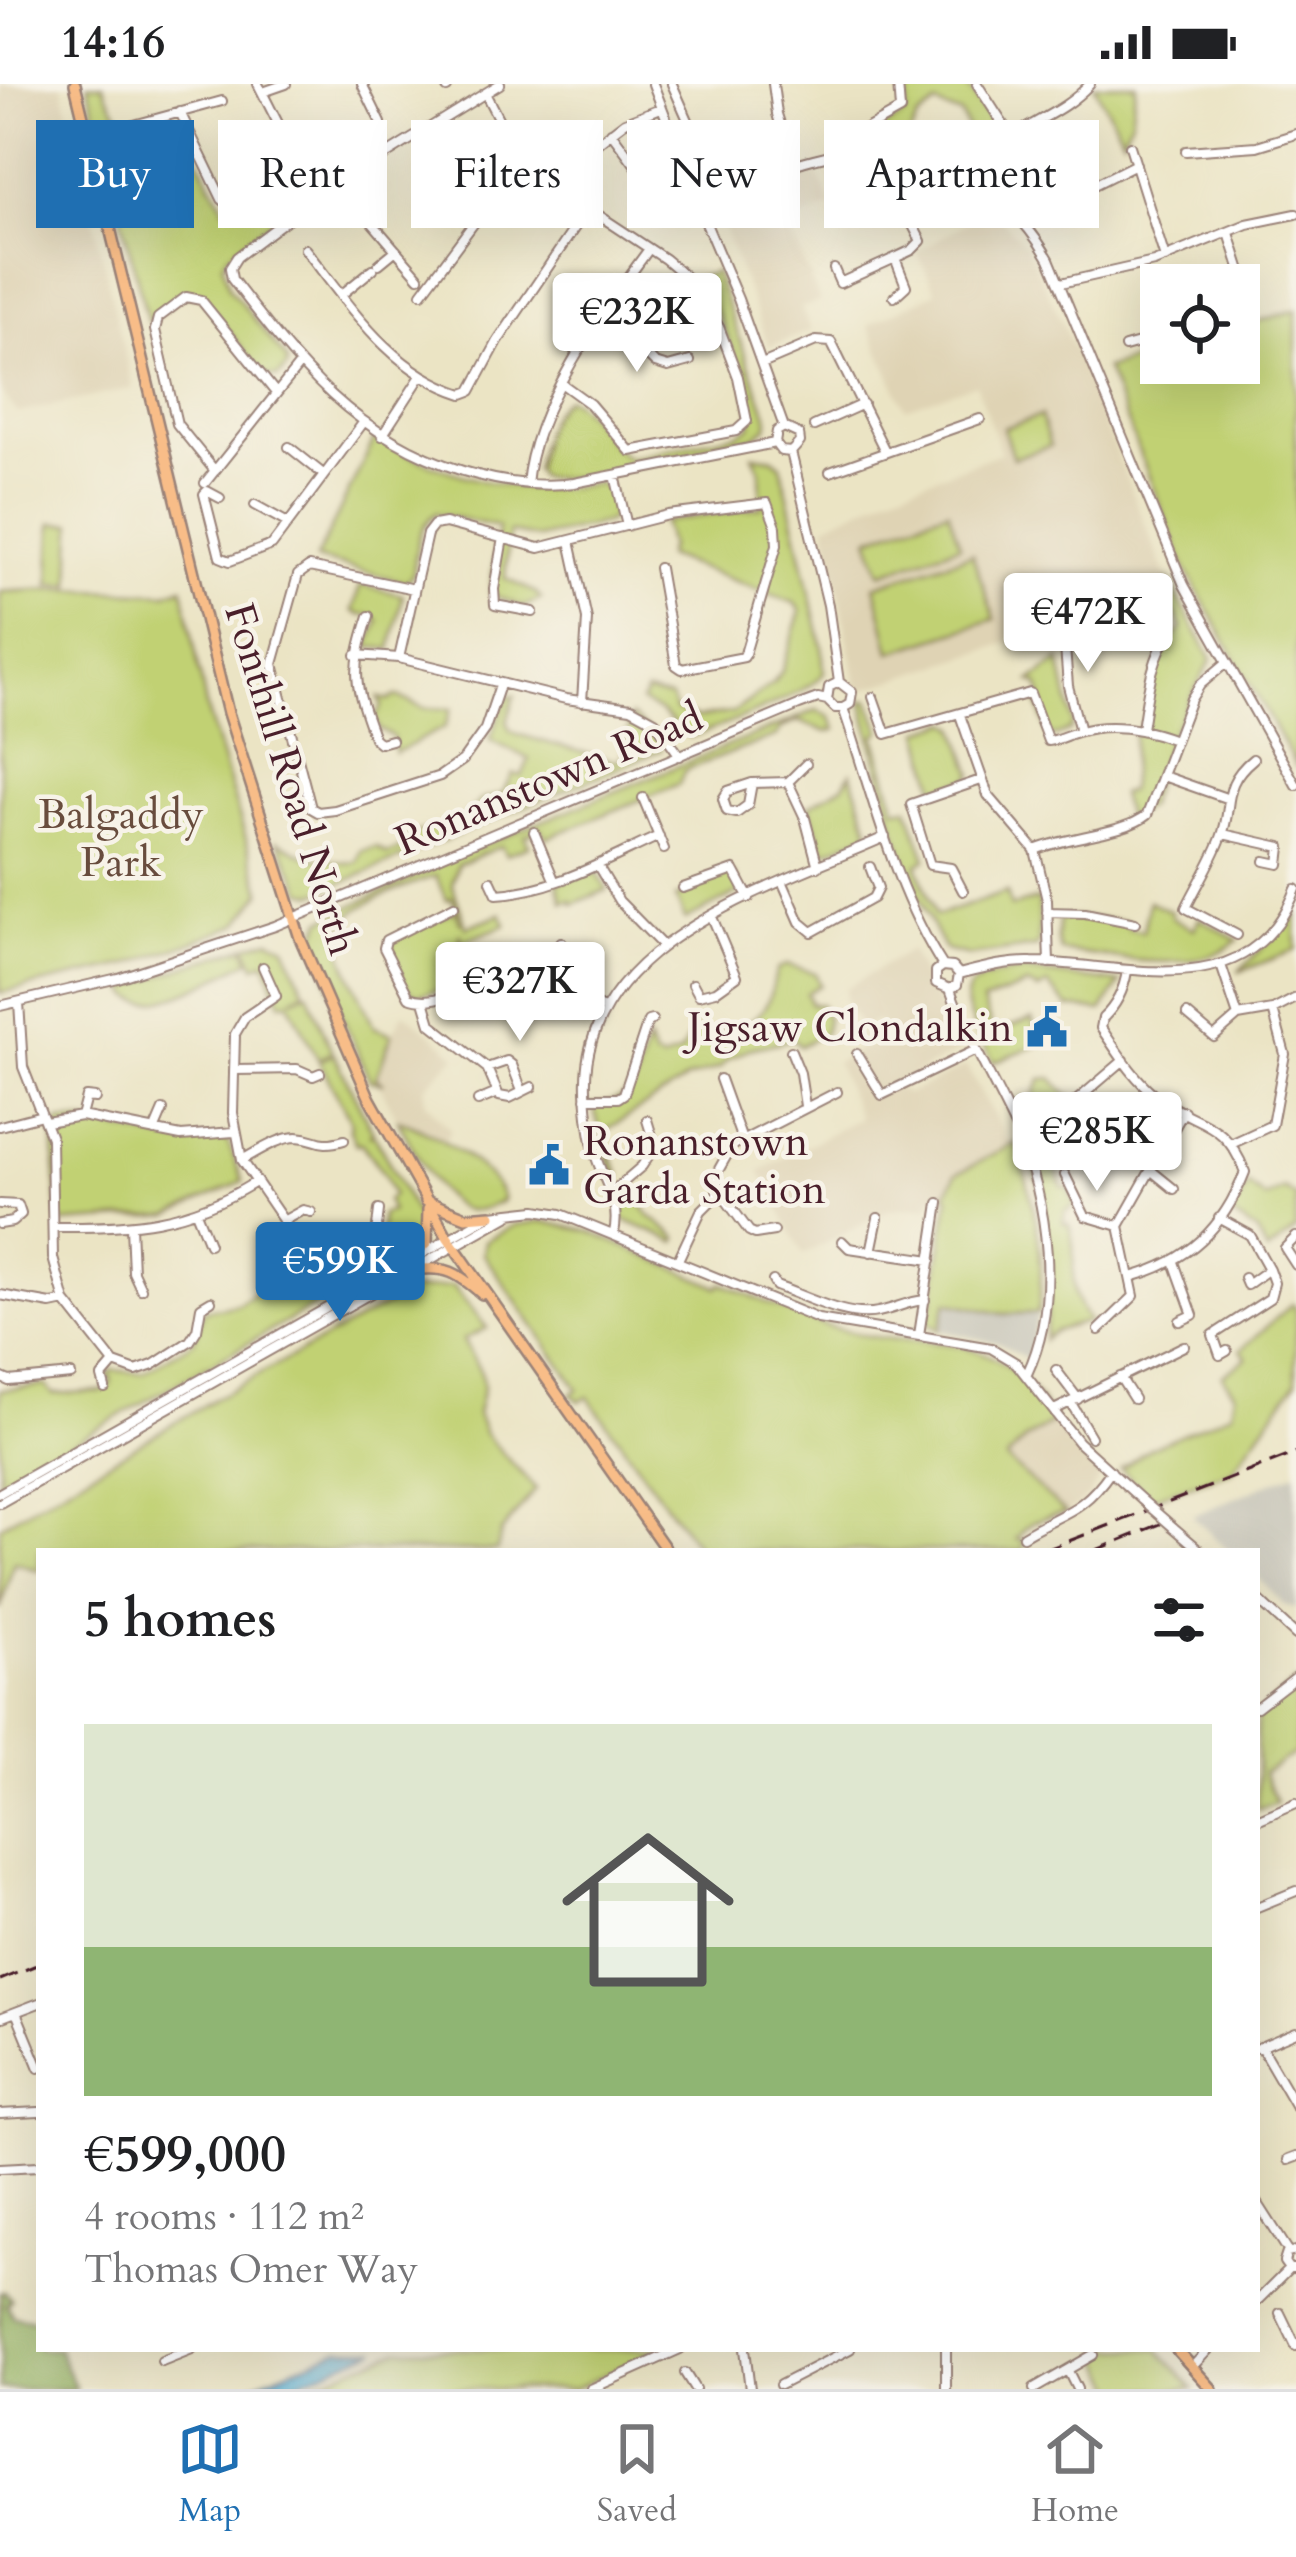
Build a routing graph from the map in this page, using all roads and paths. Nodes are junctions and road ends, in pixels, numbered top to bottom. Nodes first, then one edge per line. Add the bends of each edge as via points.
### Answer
1 (75, 84) edge
2 (286, 84) edge
3 (362, 84) edge
4 (500, 84) edge
5 (652, 84) edge
6 (672, 84) edge
7 (773, 84) edge
8 (898, 84) edge
9 (977, 84) edge
10 (1090, 84) edge
11 (261, 88) edge
12 (486, 95) junction
13 (222, 101) dead end
14 (661, 108) junction
15 (180, 112) junction
16 (151, 120) edge
17 (276, 120) edge
18 (380, 120) edge
19 (499, 120) edge
20 (666, 120) edge
21 (688, 120) edge
22 (779, 120) edge
23 (882, 120) edge
24 (1000, 120) edge
25 (1037, 120) edge
26 (611, 132) junction
27 (1296, 134) edge
28 (603, 138) edge
29 (1130, 146) dead end
30 (1186, 151) dead end
31 (627, 154) edge
32 (387, 155) edge
33 (1136, 164) junction
34 (1099, 182) edge
35 (218, 191) edge
36 (1296, 214) edge
37 (603, 218) edge
38 (276, 228) edge
39 (377, 228) edge
40 (472, 228) edge
41 (574, 228) edge
42 (708, 228) edge
43 (913, 228) edge
44 (1028, 228) edge
45 (1229, 232) junction
46 (305, 249) dead end
47 (649, 249) junction
48 (396, 250) junction
49 (895, 258) junction
50 (1165, 258) junction
51 (1239, 264) edge
52 (834, 269) dead end
53 (419, 277) dead end
54 (1061, 283) junction
55 (422, 293) dead end
56 (341, 295) junction
57 (894, 297) dead end
58 (606, 314) junction
59 (1140, 343) edge
60 (1124, 347) dead end
61 (690, 361) dead end
62 (299, 364) junction
63 (762, 364) junction
64 (422, 376) junction
65 (560, 383) junction
66 (276, 393) junction
67 (863, 404) junction
68 (980, 419) dead end
69 (363, 423) junction
70 (814, 425) dead end
71 (784, 427) junction
72 (382, 436) junction
73 (775, 442) junction
74 (289, 447) dead end
75 (885, 451) junction
76 (791, 452) junction
77 (214, 471) junction
78 (830, 472) dead end
79 (323, 474) junction
80 (615, 476) junction
81 (205, 483) dead end
82 (527, 484) junction
83 (220, 498) dead end
84 (255, 505) dead end
85 (286, 522) junction
86 (627, 526) junction
87 (503, 538) junction
88 (570, 541) junction
89 (659, 568) dead end
90 (414, 589) junction
91 (533, 612) dead end
92 (368, 616) dead end
93 (1171, 630) dead end
94 (1064, 634) dead end
95 (356, 655) junction
96 (399, 658) junction
97 (1226, 663) junction
98 (839, 682) junction
99 (500, 685) junction
100 (873, 697) dead end
101 (827, 700) junction
102 (582, 702) junction
103 (842, 708) junction
104 (960, 715) junction
105 (1142, 729) junction
106 (1080, 730) junction
107 (391, 740) dead end
108 (1175, 740) junction
109 (680, 756) junction
110 (1253, 759) dead end
111 (806, 764) dead end
112 (1162, 776) junction
113 (981, 780) junction
114 (788, 782) junction
115 (752, 783) dead end
116 (1296, 785) edge
117 (643, 798) dead end
118 (1226, 798) junction
119 (534, 832) dead end
120 (1223, 834) junction
121 (659, 836) junction
122 (885, 837) junction
123 (664, 849) dead end
124 (1034, 850) junction
125 (1265, 861) dead end
126 (598, 866) junction
127 (818, 867) junction
128 (870, 867) dead end
129 (491, 880) dead end
130 (555, 881) junction
131 (783, 883) junction
132 (683, 888) dead end
133 (963, 891) dead end
134 (1295, 895) edge
135 (749, 898) junction
136 (454, 906) dead end
137 (1047, 912) junction
138 (712, 916) junction
139 (294, 919) junction
140 (1135, 923) dead end
141 (1237, 934) dead end
142 (561, 942) dead end
143 (661, 944) junction
144 (1048, 963) junction
145 (1221, 965) junction
146 (943, 966) junction
147 (263, 967) dead end
148 (1127, 971) junction
149 (959, 974) junction
150 (693, 984) dead end
151 (540, 987) junction
152 (950, 989) junction
153 (1296, 998) edge
154 (424, 1001) junction
155 (19, 1002) junction
156 (0, 1006) edge
157 (605, 1009) junction
158 (1273, 1010) junction
159 (1238, 1016) junction
160 (652, 1019) dead end
161 (1178, 1024) dead end
162 (791, 1051) dead end
163 (974, 1051) junction
164 (857, 1054) dead end
165 (1124, 1060) junction
166 (487, 1068) junction
167 (236, 1070) junction
168 (320, 1073) dead end
169 (720, 1079) dead end
170 (497, 1093) junction
171 (837, 1093) dead end
172 (95, 1098) dead end
173 (586, 1098) junction
174 (478, 1101) dead end
175 (805, 1106) junction
176 (163, 1110) dead end
177 (1184, 1111) junction
178 (81, 1116) junction
179 (44, 1119) junction
180 (646, 1120) dead end
181 (0, 1126) edge
182 (154, 1131) junction
183 (234, 1132) junction
184 (1134, 1132) dead end
185 (344, 1140) dead end
186 (742, 1140) junction
187 (1233, 1143) junction
188 (1164, 1152) junction
189 (242, 1160) junction
190 (1100, 1160) dead end
191 (1153, 1172) junction
192 (1065, 1175) dead end
193 (254, 1183) junction
194 (1174, 1189) dead end
195 (612, 1192) junction
196 (717, 1195) junction
197 (426, 1201) junction
198 (939, 1203) dead end
199 (0, 1204) edge
200 (379, 1210) dead end
201 (196, 1212) junction
202 (310, 1212) dead end
203 (512, 1213) junction
204 (491, 1215) junction
205 (1219, 1217) junction
206 (878, 1218) dead end
207 (283, 1220) junction
208 (0, 1224) edge
209 (131, 1226) junction
210 (1119, 1226) junction
211 (54, 1227) junction
212 (774, 1231) dead end
213 (614, 1233) junction
214 (1296, 1237) edge
215 (842, 1241) dead end
216 (451, 1243) junction
217 (209, 1244) dead end
218 (304, 1251) junction
219 (871, 1252) junction
220 (267, 1258) dead end
221 (679, 1260) junction
222 (931, 1260) junction
223 (1174, 1262) junction
224 (1296, 1265) edge
225 (411, 1266) junction
226 (1269, 1269) junction
227 (1131, 1277) junction
228 (1244, 1278) dead end
229 (773, 1281) dead end
230 (141, 1289) dead end
231 (0, 1295) edge
232 (925, 1300) junction
233 (65, 1301) junction
234 (211, 1301) dead end
235 (494, 1306) junction
236 (1180, 1321) dead end
237 (1099, 1330) dead end
238 (919, 1335) junction
239 (1184, 1346) dead end
240 (1227, 1351) dead end
241 (114, 1363) junction
242 (1056, 1370) dead end
243 (1027, 1374) junction
244 (70, 1375) dead end
245 (0, 1377) edge
246 (52, 1377) junction
247 (1120, 1377) junction
248 (100, 1384) dead end
249 (54, 1388) dead end
250 (1134, 1399) dead end
251 (1074, 1401) junction
252 (1054, 1410) junction
253 (1090, 1437) dead end
254 (1111, 1471) junction
255 (0, 1493) edge
256 (0, 1503) edge
257 (1023, 1536) dead end
258 (665, 1548) edge
259 (1198, 1548) edge
260 (1260, 1602) edge
261 (1296, 1635) edge
262 (1296, 1677) edge
263 (1260, 1704) edge
264 (1296, 1804) edge
265 (1260, 1819) edge
266 (1296, 1891) edge
267 (1260, 1906) edge
268 (36, 2004) edge
269 (16, 2012) junction
270 (0, 2018) edge
271 (1296, 2032) edge
272 (1260, 2048) edge
273 (1260, 2050) edge
274 (36, 2061) edge
275 (1296, 2107) edge
276 (36, 2113) edge
277 (0, 2114) edge
278 (36, 2166) edge
279 (0, 2168) edge
280 (1260, 2210) edge
281 (1293, 2251) edge
282 (1292, 2269) edge
283 (1260, 2298) edge
284 (1280, 2313) dead end
285 (1296, 2346) edge
286 (184, 2352) edge
287 (673, 2352) edge
288 (745, 2352) edge
289 (844, 2352) edge
290 (946, 2352) edge
291 (1179, 2352) edge
292 (1206, 2352) edge
293 (1094, 2355) dead end
294 (162, 2361) dead end
295 (1192, 2367) junction
296 (1068, 2371) junction
297 (686, 2373) dead end
298 (779, 2385) dead end
299 (591, 2389) edge
300 (695, 2389) edge
301 (750, 2389) edge
302 (946, 2389) edge
303 (1034, 2389) edge
304 (1077, 2389) edge
305 (1212, 2389) edge

1 - 139 main road, Fonthill Road North via 228,713
2 - 11 street
3 - 18 street
4 - 12 street
5 - 14 street
6 - 21 street
7 - 22 street
8 - 23 street via 900,110
9 - 24 street
10 - 25 street
11 - 17 street
12 - 19 street
12 - 32 street
13 - 15 street
14 - 20 street
14 - 26 street
15 - 16 street
15 - 35 street
26 - 28 street
26 - 31 street
27 - 30 street
29 - 33 street
33 - 34 street
33 - 50 street
36 - 45 street
37 - 47 street
38 - 62 street via 230,268
39 - 48 street
40 - 55 street
41 - 64 street via 471,391
42 - 63 street
43 - 49 street via 920,241
44 - 54 street
45 - 50 street
45 - 51 street
46 - 56 street
47 - 58 street
47 - 65 street via 702,295 738,377 746,425 630,452
48 - 53 street
48 - 56 street
49 - 52 street via 840,283
49 - 57 street via 906,286
50 - 54 street
54 - 97 street via 1167,548
56 - 64 street via 375,339
58 - 61 street via 655,363
58 - 65 street
59 - 60 street
62 - 66 street
62 - 69 street
63 - 67 street via 827,340
63 - 71 street
64 - 72 street
65 - 82 street
66 - 77 street
66 - 77 street via 201,300 186,297 158,318 177,424
67 - 70 street
67 - 75 street
68 - 75 street
69 - 72 street
69 - 79 street
71 - 73 street
71 - 76 street via 800,438
72 - 82 street via 441,464
73 - 76 street
73 - 80 street
74 - 79 street
75 - 78 street
76 - 98 street
77 - 81 street
79 - 85 street
80 - 82 street
80 - 86 street
83 - 85 street via 204,494 224,560 266,549
84 - 85 street
86 - 88 street
86 - 89 street via 767,503 777,545 744,657 676,664
87 - 88 street via 539,548
87 - 90 street via 434,525
87 - 91 street via 495,605
88 - 102 street via 587,619
90 - 96 street
90 - 99 street via 309,566 298,575 273,664 310,808 335,810 444,774 477,746
92 - 95 street
93 - 105 street via 1149,675
94 - 106 street
95 - 96 street
95 - 107 street via 356,686 374,738
96 - 99 street
97 - 108 street via 1200,685
97 - 116 street
98 - 101 street
98 - 103 street via 852,692
99 - 102 street
100 - 104 street via 886,734
101 - 103 street
101 - 109 street, Ronanstown Road
102 - 109 street via 644,714
103 - 122 street
104 - 106 street via 1032,691 1048,741
104 - 113 street
105 - 106 street
105 - 108 street
108 - 112 street
109 - 139 street, Ronanstown Road
110 - 118 street
111 - 114 street
112 - 118 street
112 - 124 street via 1139,821
113 - 124 street
113 - 133 street via 911,804 930,865 950,868
114 - 115 street
114 - 127 street
117 - 121 street
118 - 120 street
119 - 130 street
120 - 125 street via 1281,847 1279,863
120 - 141 street via 1186,908
121 - 123 street
121 - 126 street
122 - 127 street
122 - 146 street via 908,903
124 - 137 street
126 - 130 street
126 - 143 street
127 - 131 street
128 - 131 street via 873,898 812,932
129 - 130 street via 497,894
131 - 135 street
132 - 135 street via 734,870
134 - 145 street via 1271,930
135 - 138 street
136 - 154 street via 386,940 402,990
137 - 140 street
137 - 144 street
138 - 143 street
138 - 150 street via 737,976 699,995
139 - 155 street, Ronanstown Road
139 - 197 main road, Fonthill Road North via 362,1082
142 - 151 street
143 - 157 street
144 - 148 street
144 - 149 street
145 - 148 street
145 - 159 street
146 - 149 street
146 - 152 street via 935,981
147 - 167 street via 276,996 238,1028
148 - 165 street via 1101,1023
149 - 152 street
151 - 154 street via 493,980
151 - 157 street
152 - 163 street
153 - 158 street
154 - 166 street via 431,1024
155 - 156 street, Ronanstown Road
155 - 179 street via 22,1065
157 - 173 street
158 - 159 street
158 - 187 street via 1285,1054 1272,1126
159 - 161 street via 1214,1037 1189,1013
160 - 173 street via 624,1094
162 - 175 street
163 - 164 street via 882,1096
163 - 243 street via 1017,1131 1042,1223 1046,1289
165 - 177 street via 1154,1095
165 - 190 street via 1076,1101
166 - 170 street
166 - 170 street via 510,1058 527,1089 504,1099
167 - 168 street
167 - 183 street
169 - 186 street
170 - 174 street
171 - 175 street
172 - 178 street via 86,1096
173 - 195 street
175 - 186 street
176 - 182 street
177 - 187 street
177 - 188 street
178 - 179 street
178 - 182 street
179 - 181 street
179 - 211 street
180 - 195 street via 652,1155
182 - 183 street
183 - 189 street
184 - 188 street
185 - 189 street via 285,1139
186 - 196 street via 722,1160
187 - 205 street via 1245,1172
188 - 191 street
189 - 193 street
191 - 194 street
191 - 210 street
192 - 210 street via 1085,1216
193 - 201 street
193 - 207 street
195 - 213 street
196 - 212 street via 749,1231
196 - 221 street
197 - 204 main road via 456,1214
197 - 216 main road, Fonthill Road North
197 - 225 main road via 427,1243
198 - 222 street
199 - 208 street via 18,1205 21,1214
200 - 218 street via 370,1242 332,1257
201 - 209 street
201 - 217 street
202 - 207 street
203 - 204 street
203 - 213 street via 562,1214
203 - 216 street
204 - 216 street
205 - 223 street
205 - 226 street via 1250,1235
206 - 219 street
207 - 218 street
209 - 211 street
209 - 230 street
210 - 227 street
211 - 233 street
213 - 221 street
214 - 224 street via 1285,1248
215 - 219 street
216 - 225 street
216 - 235 main road, Fonthill Road North
218 - 220 street via 278,1264
219 - 222 street
221 - 238 street via 818,1319
222 - 232 street
223 - 227 street
223 - 236 street via 1193,1315
225 - 235 main road via 456,1271
225 - 255 street
225 - 256 street
226 - 228 street via 1247,1285
226 - 240 street via 1270,1298 1213,1335 1220,1355
227 - 237 street via 1131,1302
229 - 232 street via 872,1313
231 - 233 street
232 - 238 street
233 - 241 street
234 - 241 street via 201,1306 193,1337 153,1365 131,1371
235 - 258 main road, Fonthill Road North
238 - 243 street via 982,1345
239 - 247 street
241 - 248 street
242 - 251 street
243 - 252 street
244 - 246 street
245 - 246 street
246 - 249 street
247 - 250 street
247 - 251 street
251 - 252 street
251 - 253 street
252 - 254 street
254 - 257 street via 1088,1502
254 - 259 street, bridge
260 - 261 street
262 - 263 street
264 - 265 street
266 - 267 street
268 - 269 street
269 - 270 street
269 - 274 street
271 - 272 street
273 - 275 street
276 - 277 street
278 - 279 street
280 - 281 street
281 - 282 street via 1284,2259
282 - 283 street
284 - 285 street
286 - 294 street
287 - 299 street
288 - 301 street
289 - 298 street
290 - 302 street
291 - 295 main road
292 - 295 street
293 - 296 street
295 - 305 main road
296 - 303 street
296 - 304 street
297 - 300 street

